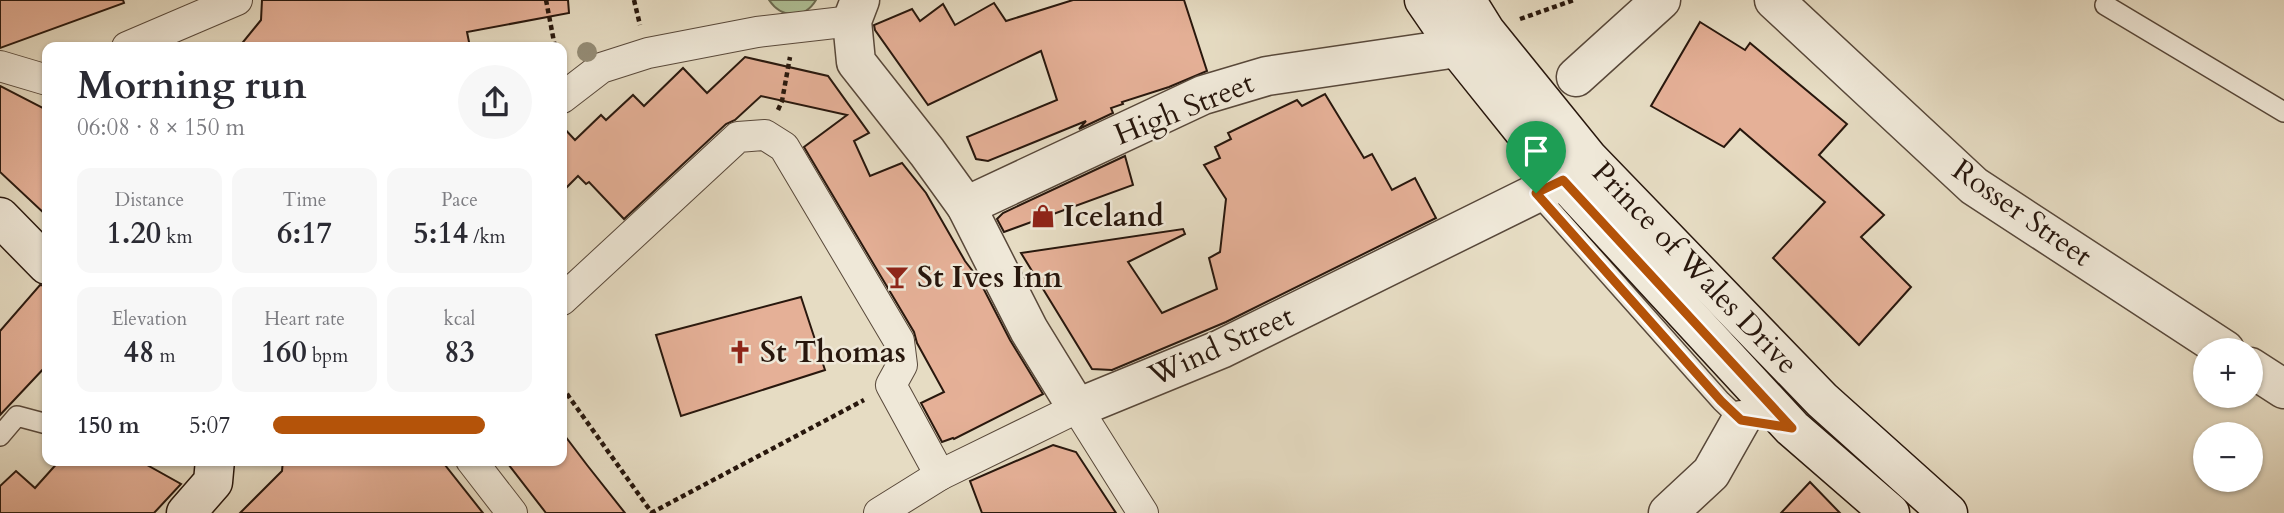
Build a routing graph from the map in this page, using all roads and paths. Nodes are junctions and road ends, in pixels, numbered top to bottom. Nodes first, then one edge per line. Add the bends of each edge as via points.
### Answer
1 (237, 0) edge
2 (546, 0) edge
3 (634, 0) edge
4 (1424, 0) edge
5 (1466, 0) edge
6 (1574, 0) edge
7 (1661, 0) edge
8 (1774, 0) edge
9 (2105, 5) dead end
10 (856, 11) edge
11 (796, 27) junction
12 (641, 32) dead end
13 (1471, 40) junction
14 (139, 42) edge
15 (554, 42) edge
16 (0, 66) edge
17 (1576, 77) dead end
18 (42, 78) edge
19 (567, 94) edge
20 (2284, 112) edge
21 (765, 135) junction
22 (1550, 187) junction
23 (966, 206) junction
24 (0, 217) edge
25 (42, 260) edge
26 (567, 295) edge
27 (2207, 338) edge
28 (2263, 375) edge
29 (891, 386) junction
30 (2284, 389) edge
31 (567, 394) edge
32 (1077, 408) junction
33 (1762, 416) junction
34 (42, 423) edge
35 (0, 436) edge
36 (214, 466) edge
37 (476, 466) edge
38 (940, 475) junction
39 (186, 513) edge
40 (512, 513) edge
41 (652, 513) edge
42 (880, 513) edge
43 (1143, 513) edge
44 (1668, 513) edge
45 (1890, 513) edge
46 (1948, 513) edge

1 - 14 street
2 - 15 path
3 - 12 path
4 - 13 street, Prince of Wales Drive
5 - 13 street, Prince of Wales Drive
6 - 13 path
7 - 17 street
8 - 27 street, Rosser Street via 1974,186
9 - 20 lane
10 - 11 street
10 - 23 street via 856,62
11 - 19 street via 648,53 601,68
11 - 21 path via 782,101
13 - 22 street, Prince of Wales Drive
13 - 23 street, High Street via 1267,76 1203,95
13 - 46 street, Prince of Wales Drive via 1822,400
16 - 18 street
21 - 26 street via 738,137
21 - 29 street via 784,147 898,341 902,365
22 - 32 street, Wind Street via 1221,349
22 - 33 street, Prince of Wales Drive
23 - 32 street via 1029,330
24 - 25 street
28 - 30 street
29 - 38 street
29 - 41 path
31 - 41 path
32 - 38 street, Wind Street
32 - 43 street
33 - 44 street via 1712,473
33 - 45 street, Prince of Wales Drive
34 - 35 lane via 17,416
36 - 39 street
37 - 40 street
38 - 42 street, Wind Street

